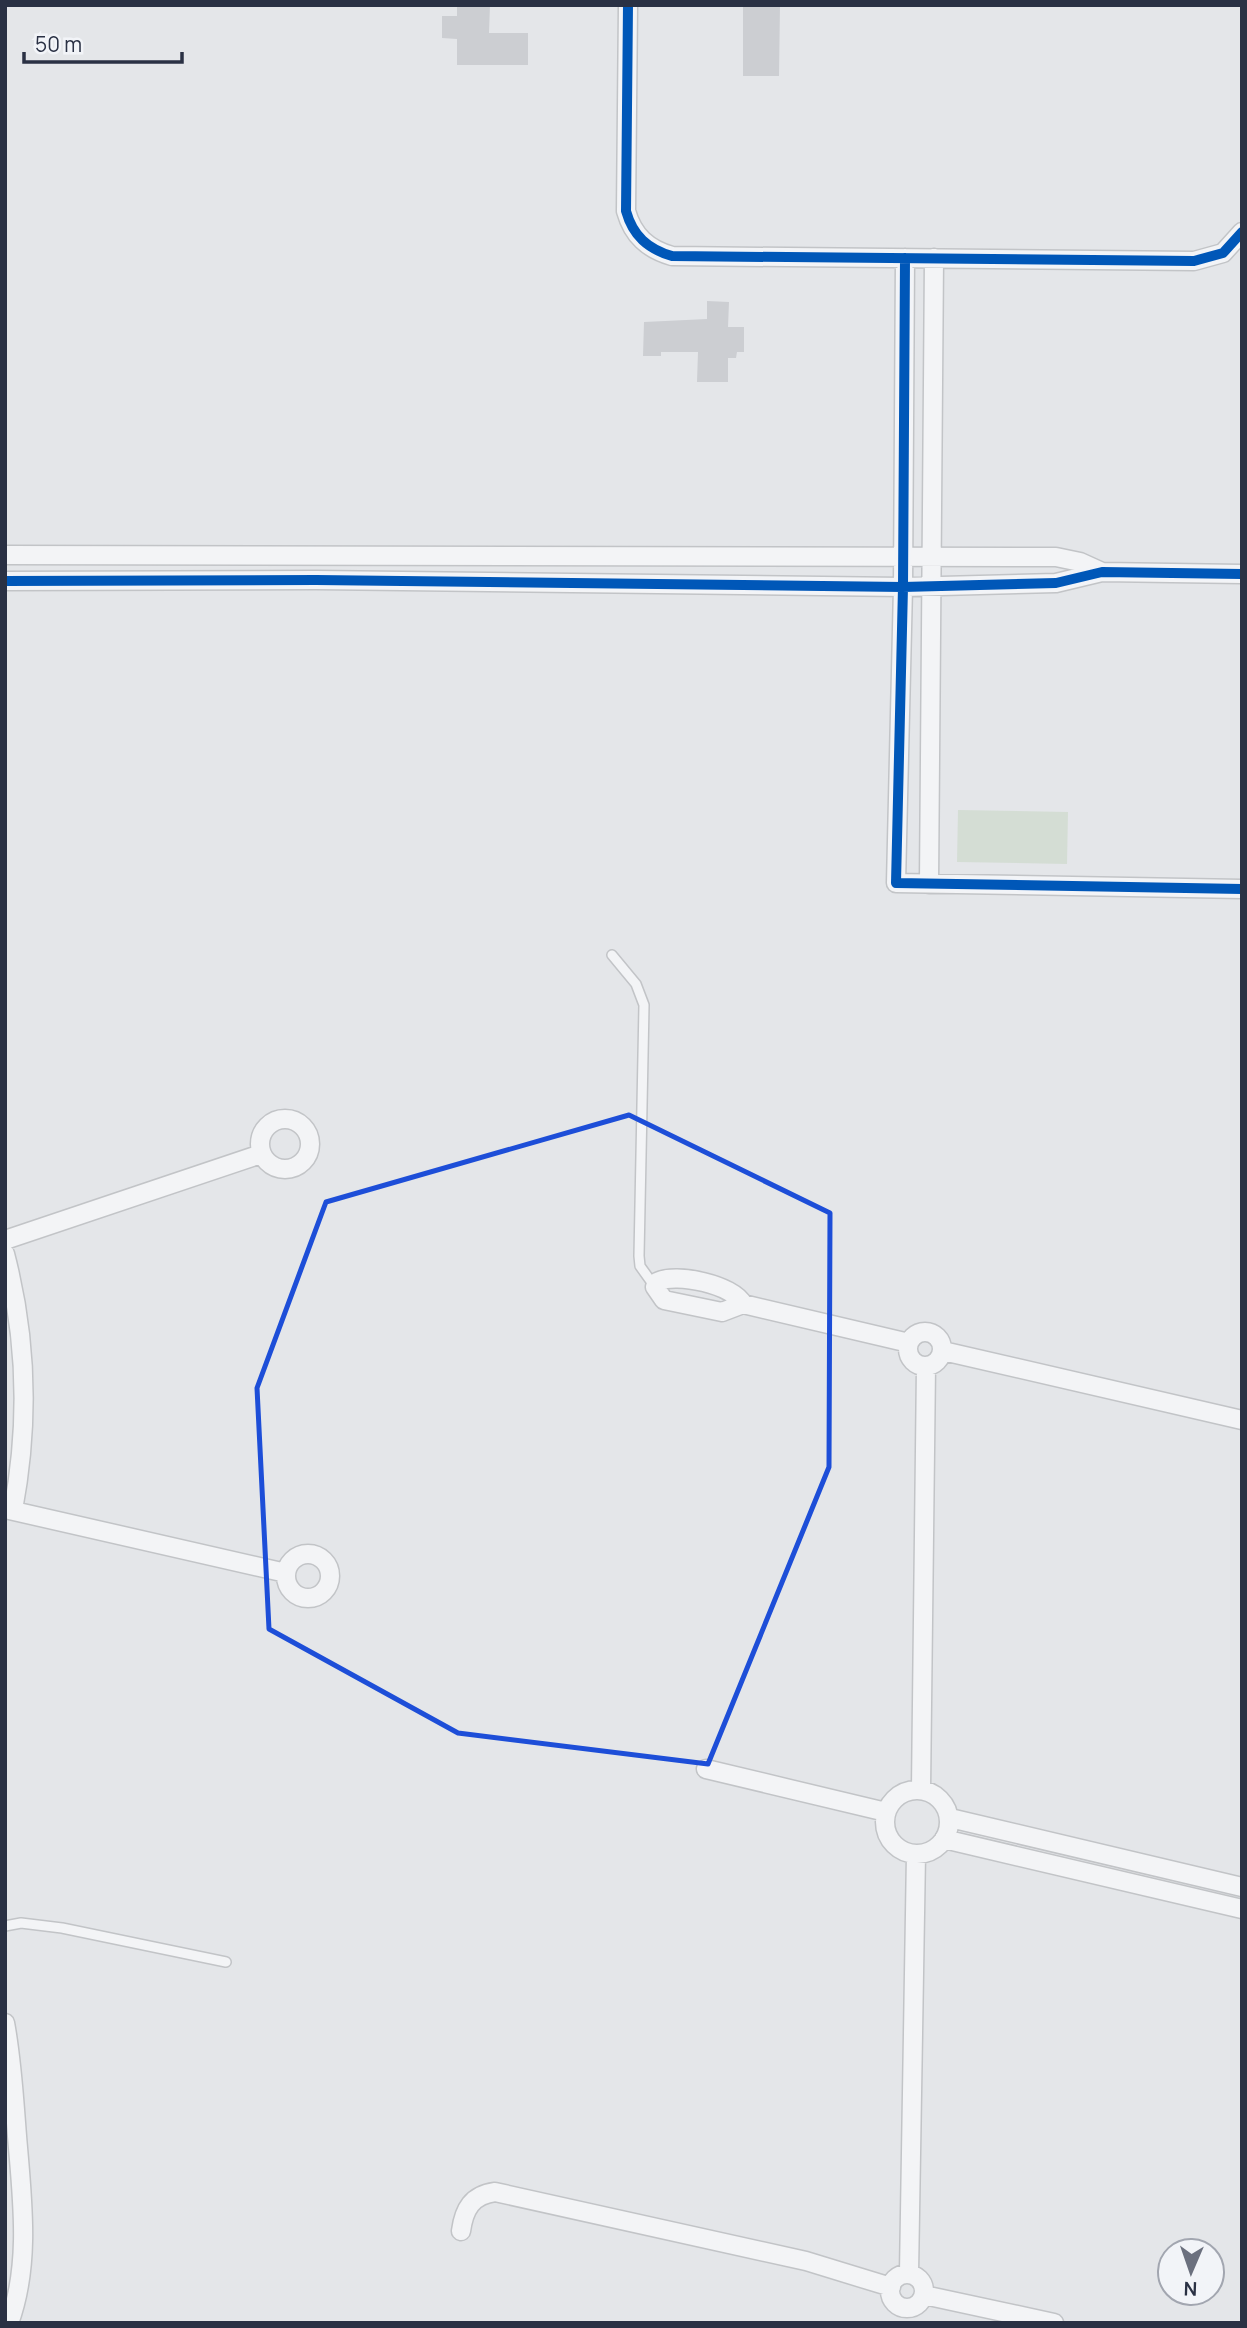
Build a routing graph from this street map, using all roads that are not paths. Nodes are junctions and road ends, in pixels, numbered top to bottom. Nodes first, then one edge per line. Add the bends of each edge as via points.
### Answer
1 (628, 5) edge
2 (1242, 232) edge
3 (905, 258) junction
4 (934, 258) junction
5 (5, 555) edge
6 (932, 557) junction
7 (903, 558) junction
8 (1102, 572) junction
9 (1242, 574) edge
10 (5, 581) edge
11 (903, 587) junction
12 (932, 587) junction
13 (929, 884) junction
14 (1242, 889) edge
15 (612, 955) dead end
16 (261, 1154) dead end
17 (5, 1240) edge
18 (5, 1254) edge
19 (655, 1287) junction
20 (743, 1304) junction
21 (909, 1343) junction
22 (943, 1351) junction
23 (926, 1366) junction
24 (1242, 1420) edge
25 (9, 1509) edge
26 (286, 1573) dead end
27 (706, 1769) dead end
28 (921, 1790) junction
29 (886, 1812) junction
30 (950, 1818) junction
31 (944, 1839) junction
32 (916, 1854) junction
33 (1242, 1887) edge
34 (1242, 1909) edge
35 (5, 1926) edge
36 (226, 1962) dead end
37 (5, 2023) edge
38 (461, 2231) dead end
39 (909, 2273) junction
40 (891, 2287) junction
41 (924, 2295) junction
42 (9, 2323) edge
43 (1054, 2323) edge

1 - 3 street via 626,201 629,221 640,239 672,256
2 - 4 street via 1223,253 1194,261
3 - 4 street
3 - 7 street
4 - 6 street
5 - 7 street
6 - 7 street
6 - 8 street via 1056,557
6 - 12 street
7 - 11 street
8 - 9 street
8 - 12 street via 1068,582
10 - 11 street
11 - 12 street
11 - 13 street via 896,883
12 - 13 street
13 - 14 street
15 - 19 lane via 636,984 644,1004 639,1256
16 - 17 street
18 - 25 street via 20,1331 24,1391 23,1449
19 - 20 street via 664,1300 722,1312
19 - 20 street via 663,1279 676,1278 733,1291
20 - 21 street
21 - 22 street via 917,1334 929,1332 940,1339
21 - 23 street via 911,1359
22 - 23 street via 936,1363
22 - 24 street
23 - 28 street
25 - 26 street
27 - 29 street
28 - 29 street via 899,1795
28 - 30 street via 940,1799
29 - 32 street via 891,1841
30 - 31 street
30 - 33 street
31 - 32 street
31 - 34 street
32 - 39 street
35 - 36 lane via 21,1923 62,1928
37 - 42 street via 23,2260
38 - 40 street via 473,2200 495,2192 806,2261
39 - 40 street via 897,2277
39 - 41 street via 924,2284
40 - 41 street via 892,2298 905,2308 915,2306
41 - 43 street

